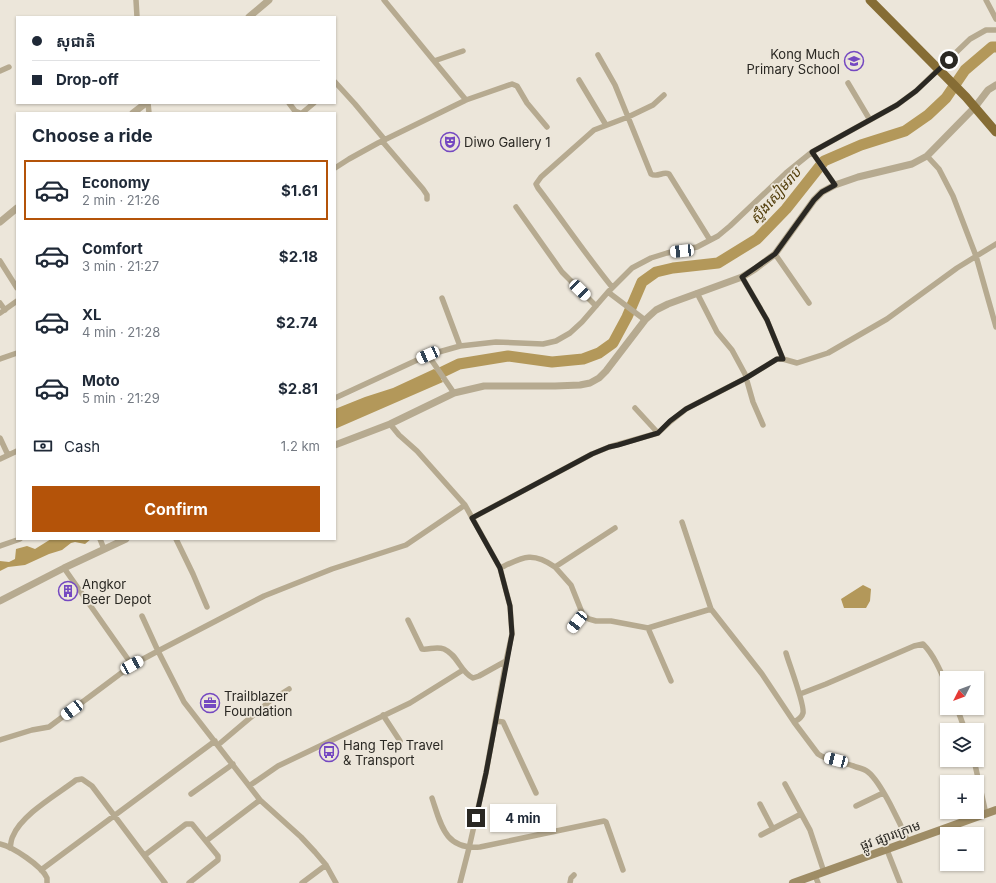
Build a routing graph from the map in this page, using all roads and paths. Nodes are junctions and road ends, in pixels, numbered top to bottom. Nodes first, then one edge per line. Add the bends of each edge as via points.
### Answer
1 (136, 0) edge
2 (269, 0) edge
3 (384, 0) edge
4 (870, 0) edge
5 (986, 0) edge
6 (138, 16) edge
7 (250, 16) edge
8 (996, 19) edge
9 (996, 30) edge
10 (463, 51) dead end
11 (598, 55) dead end
12 (434, 61) junction
13 (9, 67) dead end
14 (938, 70) junction
15 (0, 71) edge
16 (579, 80) dead end
17 (336, 83) edge
18 (848, 84) dead end
19 (996, 85) edge
20 (341, 89) junction
21 (336, 92) edge
22 (664, 95) dead end
23 (466, 100) junction
24 (146, 104) edge
25 (290, 104) edge
26 (313, 104) edge
27 (975, 107) junction
28 (134, 112) edge
29 (298, 112) edge
30 (302, 112) edge
31 (628, 117) junction
32 (870, 120) junction
33 (606, 125) junction
34 (547, 127) dead end
35 (996, 132) edge
36 (383, 141) junction
37 (813, 153) junction
38 (927, 156) junction
39 (336, 167) edge
40 (835, 185) junction
41 (427, 199) dead end
42 (516, 208) dead end
43 (16, 209) edge
44 (0, 222) edge
45 (710, 240) junction
46 (996, 244) edge
47 (775, 254) junction
48 (976, 256) junction
49 (0, 261) edge
50 (742, 277) junction
51 (16, 286) edge
52 (612, 287) junction
53 (608, 292) junction
54 (697, 293) junction
55 (442, 298) dead end
56 (16, 302) edge
57 (0, 303) edge
58 (809, 303) dead end
59 (596, 306) junction
60 (2, 312) edge
61 (644, 320) junction
62 (996, 327) edge
63 (460, 346) junction
64 (16, 353) edge
65 (430, 357) junction
66 (0, 359) edge
67 (783, 359) junction
68 (746, 378) junction
69 (452, 390) junction
70 (336, 398) edge
71 (635, 408) dead end
72 (390, 424) junction
73 (763, 424) dead end
74 (658, 433) junction
75 (0, 438) edge
76 (336, 445) edge
77 (16, 451) edge
78 (8, 455) junction
79 (0, 459) edge
80 (465, 505) junction
81 (472, 518) junction
82 (682, 522) dead end
83 (615, 528) dead end
84 (17, 540) edge
85 (100, 540) edge
86 (124, 540) edge
87 (176, 540) edge
88 (0, 546) edge
89 (104, 549) junction
90 (555, 567) junction
91 (64, 568) junction
92 (500, 568) junction
93 (0, 601) edge
94 (207, 608) dead end
95 (711, 609) junction
96 (583, 615) junction
97 (142, 616) dead end
98 (408, 620) dead end
99 (648, 628) junction
100 (572, 629) dead end
101 (158, 651) junction
102 (786, 653) dead end
103 (506, 661) junction
104 (132, 665) junction
105 (463, 670) junction
106 (940, 672) edge
107 (671, 680) dead end
108 (289, 689) dead end
109 (800, 694) junction
110 (383, 715) junction
111 (496, 721) junction
112 (794, 722) junction
113 (0, 740) edge
114 (400, 741) dead end
115 (216, 743) junction
116 (233, 764) junction
117 (976, 767) edge
118 (785, 784) dead end
119 (249, 786) junction
120 (536, 793) dead end
121 (883, 793) junction
122 (191, 794) dead end
123 (432, 798) dead end
124 (260, 800) junction
125 (760, 804) dead end
126 (856, 806) dead end
127 (996, 810) edge
128 (801, 814) junction
129 (986, 814) junction
130 (113, 815) junction
131 (773, 829) junction
132 (761, 836) dead end
133 (206, 841) junction
134 (908, 842) junction
135 (0, 844) edge
136 (10, 848) junction
137 (469, 848) junction
138 (887, 850) junction
139 (145, 855) junction
140 (326, 865) junction
141 (41, 870) junction
142 (623, 870) dead end
143 (824, 872) junction
144 (574, 875) dead end
145 (817, 879) edge
146 (46, 883) edge
147 (165, 883) edge
148 (189, 883) edge
149 (302, 883) edge
150 (336, 883) edge
151 (460, 883) edge
152 (570, 883) edge
153 (793, 883) edge
154 (900, 883) edge

1 - 6 street
2 - 7 street
3 - 12 street
4 - 14 highway
5 - 8 street
9 - 14 street via 986,30 970,39
10 - 12 street
11 - 31 street via 615,85
12 - 23 street
13 - 15 street
14 - 27 highway
14 - 32 street via 897,105
16 - 33 street
17 - 20 street
18 - 32 street
19 - 27 street via 988,90
20 - 21 street
20 - 36 street
22 - 31 street
23 - 34 street via 512,84 517,86 529,106
23 - 36 street
24 - 28 street
25 - 29 street
26 - 30 street
27 - 35 highway
27 - 38 street
31 - 33 street
31 - 45 street via 651,174 669,174
32 - 37 street
33 - 52 street via 588,134 536,184
36 - 39 street
36 - 41 street via 424,189
37 - 40 street
37 - 45 street via 786,173 730,226
38 - 40 street via 912,164
38 - 48 street via 947,182
40 - 47 street via 814,200
42 - 59 street via 562,272
43 - 44 street
45 - 52 street via 697,248 667,252 651,258 632,268
46 - 48 street
47 - 50 street
47 - 58 street
48 - 62 street
48 - 67 street via 887,319 828,353 797,363
49 - 51 street
50 - 54 street
50 - 67 street via 767,320
52 - 53 street
53 - 59 street
53 - 61 street
54 - 61 street via 663,306
54 - 68 street via 717,332 732,350
55 - 63 street
56 - 60 street
57 - 60 street
59 - 63 street via 570,333 556,341 543,344 496,342
61 - 69 street via 606,371 590,383 556,386 484,386
63 - 65 street
64 - 66 street
65 - 69 street
65 - 70 street
67 - 68 street via 777,359
68 - 73 street
68 - 74 street via 686,409
69 - 72 street
71 - 74 street
72 - 76 street
72 - 80 street
74 - 81 street via 592,454
75 - 78 street
77 - 78 street
78 - 79 street
80 - 81 street
80 - 101 street via 406,545 332,569 264,596
81 - 92 street
82 - 95 street
83 - 90 street
84 - 88 street
85 - 89 street
86 - 89 street
87 - 94 street
89 - 91 street
90 - 92 street via 533,556
90 - 96 street via 571,585
91 - 93 street
91 - 104 street
92 - 103 street via 510,606 512,634
95 - 99 street
95 - 112 street via 762,674
96 - 99 street via 596,621
96 - 100 street
97 - 101 street
98 - 105 street via 422,649 443,649 452,654
99 - 107 street
101 - 104 street
101 - 115 street via 184,702
102 - 109 street
103 - 105 street via 473,678
103 - 111 street
104 - 113 street via 49,727
105 - 110 street via 410,703
106 - 109 street via 923,644
108 - 115 street
109 - 112 street via 803,711
110 - 114 street
110 - 119 street via 278,766
111 - 120 street via 503,722
111 - 137 street
112 - 121 street via 818,754 867,771
115 - 116 street
115 - 130 street
116 - 119 street
116 - 122 street
117 - 129 street
118 - 128 street
119 - 124 street
121 - 126 street
121 - 134 street
123 - 137 street via 444,832 458,845
124 - 133 street
124 - 140 street via 301,837
125 - 131 street
127 - 129 main road, ផ្លូវ ផ្សារក្រោម
128 - 131 street
128 - 143 street via 810,830
129 - 134 main road, ផ្លូវ ផ្សារក្រោម
130 - 136 street via 92,786 82,779 76,780 31,813 15,832
130 - 139 street
130 - 141 street
131 - 132 street
133 - 139 street via 192,824 186,824
133 - 148 street via 218,856 218,860
134 - 138 main road, ផ្លូវ ផ្សារក្រោម
135 - 136 street
136 - 141 street
137 - 142 street via 604,821
137 - 151 street
138 - 143 main road, ផ្លូវ ផ្សារក្រោម
138 - 154 street
139 - 147 street
140 - 149 street
140 - 150 street
141 - 146 street via 47,878
143 - 145 main road, ផ្លូវ ផ្សារក្រោម
144 - 152 street
145 - 153 main road, ផ្លូវ ផ្សារក្រោម

